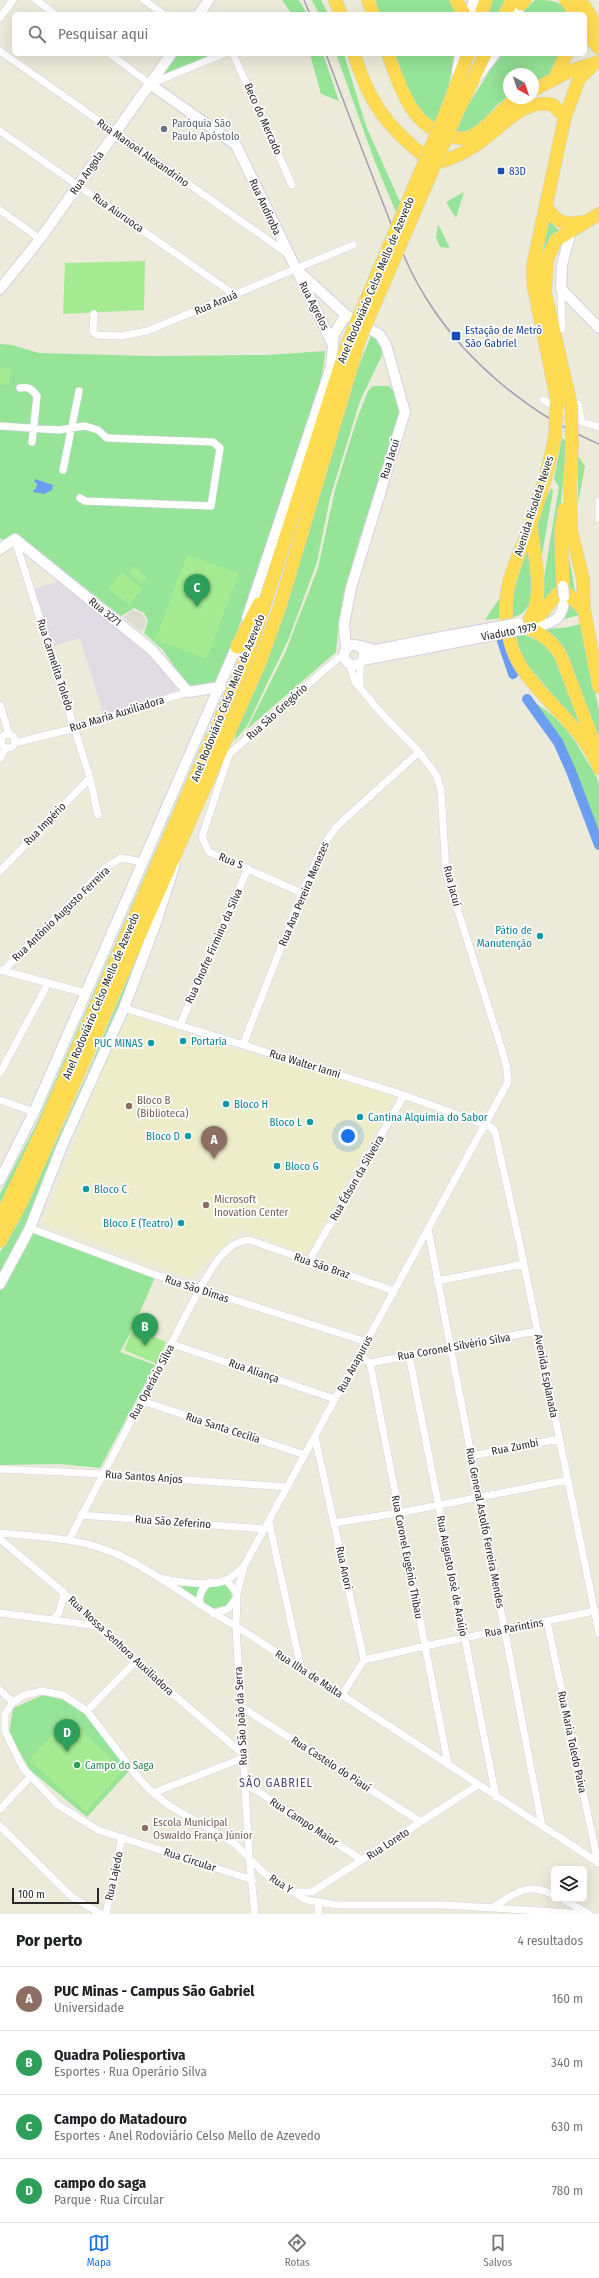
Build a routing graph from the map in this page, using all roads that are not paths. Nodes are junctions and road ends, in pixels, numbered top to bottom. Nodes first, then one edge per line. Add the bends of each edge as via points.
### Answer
1 (13, 0) edge
2 (36, 0) edge
3 (144, 0) edge
4 (209, 0) edge
5 (335, 0) edge
6 (456, 0) edge
7 (474, 0) edge
8 (486, 0) edge
9 (566, 0) edge
10 (576, 0) edge
11 (519, 4) edge
12 (52, 12) edge
13 (160, 12) edge
14 (200, 12) edge
15 (339, 12) edge
16 (463, 12) edge
17 (471, 12) edge
18 (482, 12) edge
19 (508, 12) edge
20 (575, 12) edge
21 (581, 12) edge
22 (0, 18) edge
23 (587, 30) edge
24 (599, 31) edge
25 (599, 48) edge
26 (0, 51) edge
27 (113, 56) edge
28 (170, 56) edge
29 (215, 56) edge
30 (234, 56) edge
31 (355, 56) edge
32 (389, 56) edge
33 (460, 56) edge
34 (467, 56) edge
35 (484, 56) edge
36 (494, 56) edge
37 (565, 56) edge
38 (597, 62) edge
39 (555, 78) junction
40 (150, 84) junction
41 (539, 87) edge
42 (465, 94) junction
43 (451, 98) junction
44 (509, 104) edge
45 (452, 113) junction
46 (565, 117) junction
47 (0, 131) edge
48 (115, 134) junction
49 (292, 184) dead end
50 (78, 185) junction
51 (0, 210) edge
52 (545, 212) junction
53 (596, 217) edge
54 (573, 230) junction
55 (40, 239) junction
56 (556, 240) junction
57 (353, 244) dead end
58 (288, 254) junction
59 (562, 265) junction
60 (295, 268) junction
61 (1, 287) edge
62 (561, 289) junction
63 (235, 295) junction
64 (94, 314) dead end
65 (346, 315) junction
66 (599, 328) edge
67 (562, 329) dead end
68 (333, 345) junction
69 (20, 388) dead end
70 (79, 391) dead end
71 (543, 400) dead end
72 (575, 405) junction
73 (582, 422) junction
74 (0, 426) edge
75 (599, 427) edge
76 (34, 428) junction
77 (72, 428) junction
78 (32, 442) dead end
79 (63, 470) dead end
80 (570, 487) junction
81 (80, 498) dead end
82 (599, 501) edge
83 (599, 519) edge
84 (531, 524) junction
85 (15, 539) junction
86 (0, 549) edge
87 (277, 570) junction
88 (563, 592) joint
89 (584, 610) junction
90 (344, 624) junction
91 (524, 625) junction
92 (436, 642) junction
93 (358, 645) junction
94 (237, 647) junction
95 (346, 656) junction
96 (362, 662) junction
97 (221, 687) junction
98 (360, 688) junction
99 (599, 688) edge
100 (188, 692) junction
101 (0, 705) edge
102 (75, 728) junction
103 (3, 740) edge
104 (15, 743) junction
105 (419, 752) junction
106 (229, 755) junction
107 (599, 756) edge
108 (0, 758) edge
109 (599, 768) edge
110 (211, 771) junction
111 (90, 778) junction
112 (98, 815) dead end
113 (180, 843) junction
114 (143, 862) junction
115 (248, 868) junction
116 (0, 870) edge
117 (302, 892) junction
118 (2, 970) edge
119 (46, 984) junction
120 (85, 993) junction
121 (124, 1008) junction
122 (180, 1025) junction
123 (242, 1045) junction
124 (0, 1073) edge
125 (508, 1082) joint
126 (404, 1095) junction
127 (0, 1100) edge
128 (34, 1112) junction
129 (484, 1125) junction
130 (0, 1180) edge
131 (0, 1219) edge
132 (30, 1228) junction
133 (428, 1229) junction
134 (250, 1240) joint
135 (0, 1241) edge
136 (309, 1261) junction
137 (524, 1264) junction
138 (437, 1281) junction
139 (0, 1284) edge
140 (200, 1290) junction
141 (394, 1291) junction
142 (537, 1331) junction
143 (367, 1342) junction
144 (172, 1344) junction
145 (451, 1348) junction
146 (359, 1355) junction
147 (409, 1355) junction
148 (370, 1363) junction
149 (335, 1399) junction
150 (142, 1401) junction
151 (315, 1437) junction
152 (559, 1439) junction
153 (305, 1455) junction
154 (471, 1456) junction
155 (0, 1469) edge
156 (103, 1474) junction
157 (568, 1480) junction
158 (288, 1487) junction
159 (479, 1497) junction
160 (438, 1505) junction
161 (398, 1513) junction
162 (81, 1515) junction
163 (269, 1522) junction
164 (334, 1523) junction
165 (265, 1529) junction
166 (0, 1533) edge
167 (0, 1539) edge
168 (69, 1540) junction
169 (244, 1566) junction
170 (160, 1578) junction
171 (226, 1580) junction
172 (210, 1582) junction
173 (64, 1593) junction
174 (237, 1595) junction
175 (200, 1606) junction
176 (595, 1611) junction
177 (0, 1613) edge
178 (212, 1614) junction
179 (52, 1620) junction
180 (547, 1621) junction
181 (98, 1626) junction
182 (236, 1626) junction
183 (504, 1630) junction
184 (599, 1633) edge
185 (465, 1638) junction
186 (425, 1646) junction
187 (364, 1660) junction
188 (135, 1662) junction
189 (301, 1668) junction
190 (0, 1690) edge
191 (342, 1695) junction
192 (13, 1702) junction
193 (240, 1706) junction
194 (87, 1711) junction
195 (243, 1756) junction
196 (448, 1764) junction
197 (30, 1777) junction
198 (245, 1784) junction
199 (478, 1785) junction
200 (153, 1793) junction
201 (496, 1797) junction
202 (0, 1809) edge
203 (421, 1822) junction
204 (0, 1826) edge
205 (542, 1826) junction
206 (122, 1837) junction
207 (249, 1857) junction
208 (362, 1860) junction
209 (598, 1863) edge
210 (253, 1880) junction
211 (293, 1892) junction
212 (551, 1893) edge
213 (567, 1902) edge
214 (318, 1903) junction
215 (490, 1908) junction
216 (101, 1914) edge
217 (106, 1914) edge
218 (255, 1914) edge
219 (319, 1914) edge
220 (589, 1914) edge

1 - 22 street
2 - 12 street
3 - 13 street
4 - 14 street
5 - 15 highway
6 - 16 highway
7 - 17 street
8 - 18 highway
9 - 20 highway
10 - 21 highway
10 - 24 highway via 585,7
11 - 19 highway
23 - 25 highway
26 - 48 street, Rua Manoel Alexandrino
27 - 40 street
28 - 40 street, Rua Angola
29 - 40 street
30 - 49 street, Beco do Mercado
31 - 46 highway via 368,94 378,110 395,131 433,163 448,160 461,153 488,136 519,111 537,104 552,105
32 - 44 highway via 405,98 414,113 443,134 460,139 469,138 484,128
33 - 43 street, Anel Rodoviário Celso Mello de Azevedo
34 - 43 highway, Anel Rodoviário Celso Mello de Azevedo
35 - 42 highway, Anel Rodoviário Celso Mello de Azevedo
36 - 42 street, Anel Rodoviário Celso Mello de Azevedo
37 - 39 highway
38 - 39 highway
38 - 46 highway, Avenida Risoleta Neves via 579,79
39 - 41 highway
40 - 48 street, Rua Angola
40 - 58 street, Rua Andiroba via 236,145
42 - 45 highway, Anel Rodoviário Celso Mello de Azevedo
43 - 45 highway, Anel Rodoviário Celso Mello de Azevedo
45 - 87 highway, Anel Rodoviário Celso Mello de Azevedo, bridge via 347,344
45 - 110 highway, Anel Rodoviário Celso Mello de Azevedo, bridge via 360,338 278,613 260,662
46 - 52 highway, Avenida Risoleta Neves
47 - 50 street, Rua Aiuruoca
48 - 50 street, Rua Angola
48 - 58 street, Rua Manoel Alexandrino
50 - 55 street, Rua Angola
50 - 63 street, Rua Aiuruoca
51 - 55 street
52 - 53 highway via 552,218 566,223
52 - 84 highway, Avenida Risoleta Neves, bridge via 533,265 532,287 557,400 555,435 549,466
53 - 54 highway
54 - 56 highway
54 - 59 street
55 - 61 street, Rua Angola
56 - 59 street
56 - 72 highway, Avenida Risoleta Neves via 547,259 545,293
57 - 60 street, Rua Arauá
58 - 60 street, Rua Andiroba
59 - 62 street
60 - 63 street, Rua Arauá
60 - 65 street
60 - 68 street, Rua Agrelos
62 - 66 street
62 - 67 street
63 - 64 street, Rua Arauá via 163,326 121,336 94,334
65 - 68 street, Anel Rodoviário Celso Mello de Azevedo via 334,334
65 - 90 street, Rua Jacuí via 380,335 386,345 404,412 359,556
68 - 94 street, Anel Rodoviário Celso Mello de Azevedo via 331,367
69 - 76 street via 26,386 37,396
70 - 77 street
71 - 73 street
72 - 73 street
72 - 80 highway, Avenida Risoleta Neves, bridge
73 - 75 street
74 - 76 street
76 - 77 street
76 - 78 street
77 - 79 street
77 - 81 street via 92,427 107,438 213,442 220,448 211,506 85,501
80 - 88 highway via 561,534
80 - 89 highway, Avenida Risoleta Neves via 571,530 583,579
82 - 83 street
84 - 91 highway via 538,594 535,611
84 - 109 highway, Avenida Risoleta Neves via 509,582 507,619 510,641 520,664 571,723 586,743
85 - 86 street
85 - 100 street, Rua 3271 via 152,650
85 - 102 street, Rua Carmelita Toledo
87 - 94 highway
87 - 131 highway, Anel Rodoviário Celso Mello de Azevedo via 249,653 198,774 42,1131
88 - 91 street, Viaduto 1979 via 562,614 556,620 547,624
89 - 91 highway via 567,594 557,594 541,614
89 - 99 highway, Avenida Risoleta Neves
90 - 93 street
90 - 95 street, Rua Jacuí
91 - 92 street, Viaduto 1979, bridge
91 - 107 highway via 549,640 561,656
92 - 93 street via 376,650
92 - 96 street
93 - 95 street
93 - 96 street via 364,651
94 - 97 street, Anel Rodoviário Celso Mello de Azevedo
95 - 96 street via 354,665
95 - 98 street, Rua Jacuí via 351,674
95 - 106 street, Rua São Gregório via 337,659
96 - 98 street
97 - 100 street, Rua Maria Auxiliadora
97 - 114 street, Anel Rodoviário Celso Mello de Azevedo
98 - 105 street, Rua Jacuí
100 - 102 street, Rua Maria Auxiliadora
101 - 103 street
102 - 104 street, Rua Maria Auxiliadora
102 - 111 street, Rua Carmelita Toledo
103 - 104 street via 14,738
103 - 104 street, Rua Maria Auxiliadora via 12,747
103 - 108 street
105 - 117 street, Rua Ana Pereira Menezes via 331,833
105 - 125 street, Rua Jacuí via 437,776 441,791 446,873 502,1050
106 - 110 street, Rua São Gregório
106 - 115 street, Rua S via 202,837 209,852
110 - 113 highway, Anel Rodoviário Celso Mello de Azevedo
111 - 112 street, Rua Carmelita Toledo
111 - 116 street, Rua Império
113 - 121 street, Anel Rodoviário Celso Mello de Azevedo via 172,879
113 - 135 highway, Anel Rodoviário Celso Mello de Azevedo via 21,1203
114 - 118 street, Rua Antônio Augusto Ferreira via 121,858 104,869
114 - 120 street, Anel Rodoviário Celso Mello de Azevedo
115 - 117 street, Rua S
115 - 122 street, Rua Onofre Firmino da Silva
117 - 123 street, Rua Ana Pereira Menezes
118 - 119 street
119 - 120 street
119 - 124 street
120 - 128 street, Anel Rodoviário Celso Mello de Azevedo
121 - 122 street, Rua Walter Ianni
121 - 132 street, Anel Rodoviário Celso Mello de Azevedo via 62,1146
122 - 123 street, Rua Walter Ianni
123 - 126 street, Rua Walter Ianni
125 - 129 street, Rua Anapurus
126 - 129 street, Rua Walter Ianni
126 - 136 street, Rua Édson da Silveira
127 - 128 street
128 - 130 street, Anel Rodoviário Celso Mello de Azevedo
129 - 133 street, Rua Anapurus
129 - 137 street, Avenida Esplanada via 491,1127 494,1132
132 - 139 street, Anel Rodoviário Celso Mello de Azevedo
132 - 140 street, Rua São Dimas
133 - 138 street, Rua General Astolfo Ferreira Mendes
133 - 141 street, Rua Anapurus
134 - 136 street, Rua São Braz
134 - 140 street, Rua Operário Silva via 243,1240 232,1247 216,1263
136 - 141 street, Rua São Braz
137 - 138 street
137 - 142 street, Avenida Esplanada
138 - 145 street, Rua General Astolfo Ferreira Mendes
140 - 143 street, Rua São Dimas
140 - 144 street, Rua Operário Silva
141 - 143 street, Rua Anapurus
142 - 145 street, Rua Coronel Silvério Silva
142 - 152 street, Avenida Esplanada
143 - 146 street, Rua Anapurus
144 - 149 street, Rua Aliança
144 - 150 street, Rua Operário Silva
145 - 147 street, Rua Coronel Silvério Silva
145 - 154 street, Rua General Astolfo Ferreira Mendes
146 - 148 street
146 - 149 street, Rua Anapurus
147 - 148 street, Rua Coronel Silvério Silva
147 - 160 street, Rua Augusto José de Araújo
148 - 161 street, Rua Coronel Eugênio Thibau
149 - 151 street, Rua Anapurus
150 - 153 street, Rua Santa Cecília
150 - 156 street, Rua Operário Silva
151 - 153 street, Rua Anapurus
151 - 164 street, Rua Anori
152 - 154 street, Rua Zumbi
152 - 157 street, Avenida Esplanada
153 - 158 street, Rua Anapurus
154 - 159 street, Rua General Astolfo Ferreira Mendes
155 - 156 street, Rua Santos Anjos
156 - 158 street, Rua Santos Anjos
156 - 162 street, Rua Operário Silva
157 - 159 street
157 - 176 street, Avenida Esplanada
158 - 163 street, Rua Anapurus
159 - 160 street
159 - 183 street, Rua General Astolfo Ferreira Mendes
160 - 161 street
160 - 185 street, Rua Augusto José de Araújo
161 - 164 street
161 - 186 street, Rua Coronel Eugênio Thibau
162 - 165 street, Rua São Zeferino
162 - 168 street, Rua Operário Silva
163 - 165 street, Rua Anapurus
163 - 189 street
164 - 187 street, Rua Anori
165 - 169 street, Rua Anapurus
166 - 168 street, Rua Ilha de Malta
167 - 173 street, Rua Nossa Senhora Auxiliadora
168 - 170 street, Rua Ilha de Malta via 118,1555
169 - 171 street, Rua Anapurus
169 - 174 street, Rua São João da Serra
170 - 172 street
170 - 175 street, Rua Ilha de Malta
171 - 172 street
171 - 174 street
172 - 175 street via 202,1588
173 - 179 street via 59,1613
173 - 181 street, Rua Nossa Senhora Auxiliadora
174 - 178 street via 228,1609
174 - 182 street, Rua São João da Serra
175 - 178 street, Rua Ilha de Malta
176 - 180 street, Rua Parintins
176 - 184 street, Avenida Esplanada
177 - 179 street
178 - 182 street, Rua Ilha de Malta
179 - 181 street
180 - 183 street, Rua Parintins
180 - 209 street, Rua Maria Toledo Paiva
181 - 188 street, Rua Nossa Senhora Auxiliadora
182 - 189 street, Rua Ilha de Malta
182 - 193 street, Rua São João da Serra
183 - 185 street, Rua Parintins
183 - 205 street, Rua General Astolfo Ferreira Mendes
185 - 186 street, Rua Parintins
185 - 201 street, Rua Augusto José de Araújo
186 - 187 street, Rua Parintins
186 - 196 street, Rua Coronel Eugênio Thibau
187 - 191 street
188 - 194 street
188 - 195 street, Rua Nossa Senhora Auxiliadora
189 - 191 street, Rua Ilha de Malta
190 - 192 street
191 - 196 street, Rua Ilha de Malta
192 - 194 street via 24,1695 42,1691 63,1695
192 - 197 street, Rua Circular via 5,1714 5,1731
193 - 195 street, Rua São João da Serra
193 - 203 street, Rua Castelo do Piauí
194 - 200 street via 136,1776
195 - 198 street, Rua São João da Serra
195 - 200 street
196 - 199 street, Rua Ilha de Malta
197 - 202 street
197 - 206 street, Rua Circular via 58,1805 98,1830
198 - 207 street, Rua São João da Serra
198 - 208 street, Rua Campo Maior
199 - 201 street, Rua Ilha de Malta
199 - 203 street, Rua Loreto
200 - 207 street via 170,1806 234,1843
201 - 205 street, Rua Ilha de Malta
203 - 208 street, Rua Loreto
204 - 216 street via 72,1898
205 - 209 street, Rua Ilha de Malta
206 - 210 street, Rua Circular
206 - 217 street, Rua Lajedo
207 - 210 street, Rua São João da Serra
207 - 211 street, Rua Y via 264,1873
208 - 211 street, Rua Loreto via 312,1892
210 - 218 street, Rua São João da Serra
211 - 214 street, Rua Y via 306,1900
212 - 215 street via 541,1888 528,1887
213 - 220 street
214 - 215 street, Rua Y
214 - 219 street
215 - 220 street, Rua Y

